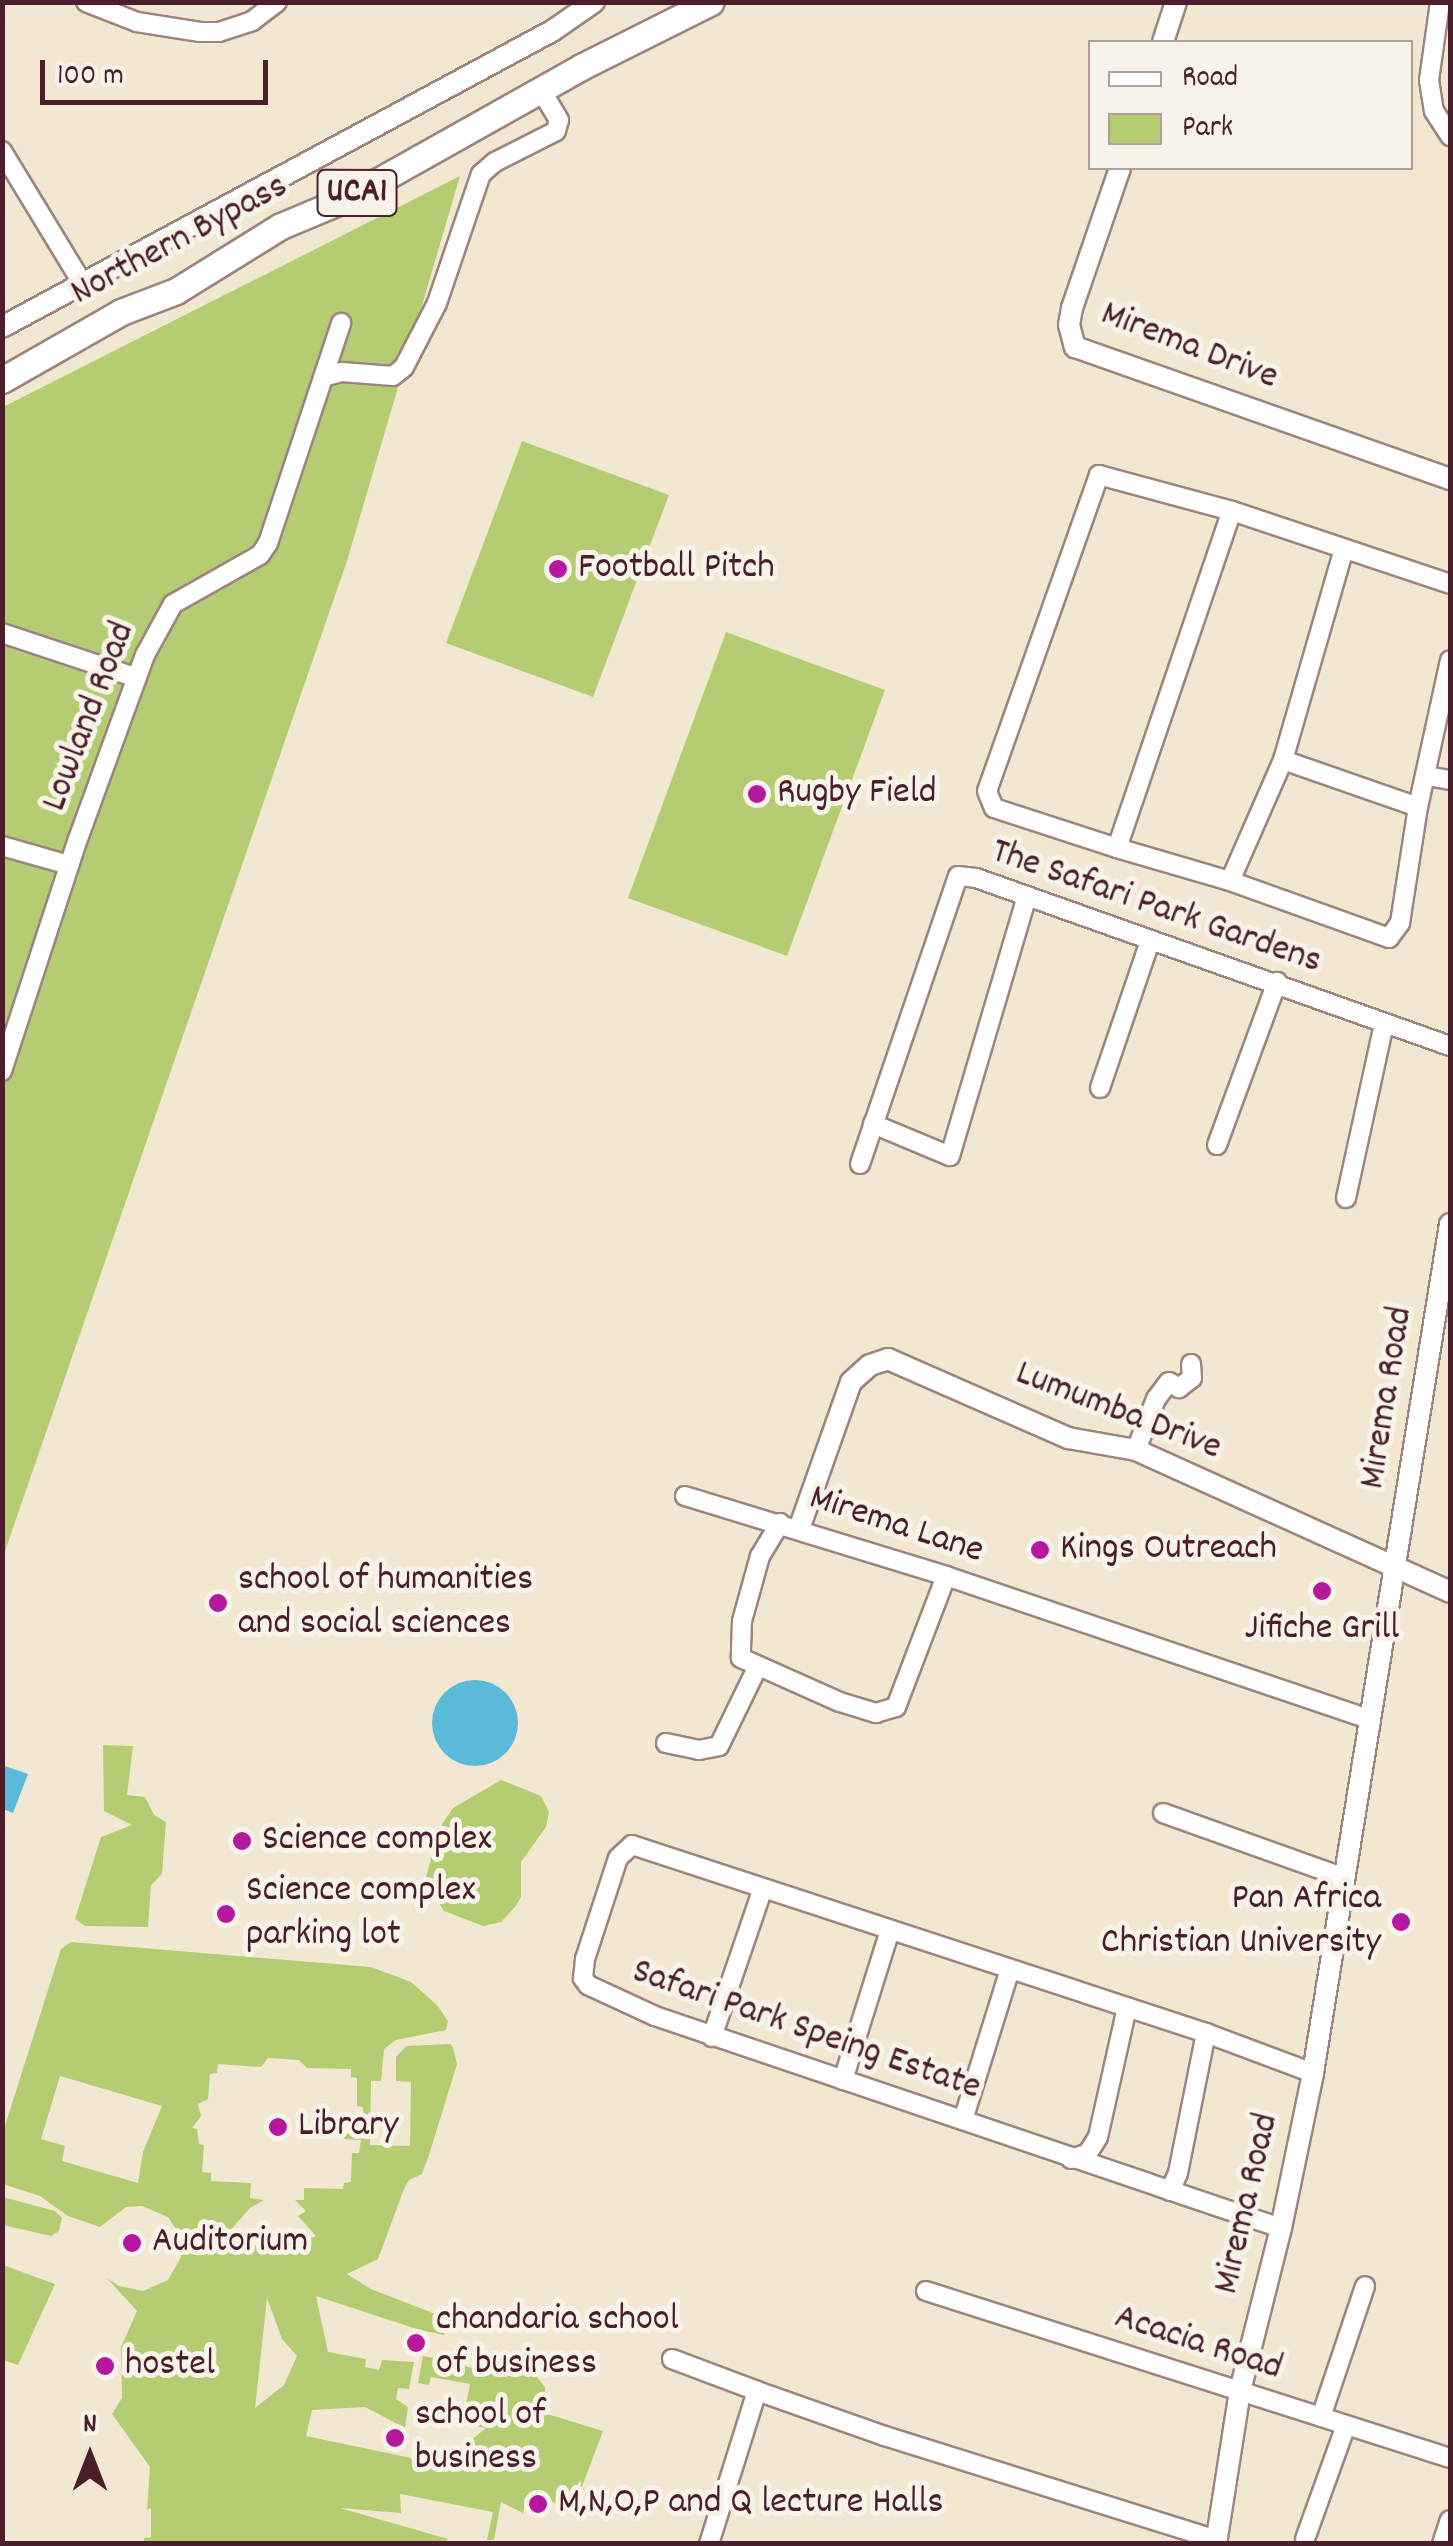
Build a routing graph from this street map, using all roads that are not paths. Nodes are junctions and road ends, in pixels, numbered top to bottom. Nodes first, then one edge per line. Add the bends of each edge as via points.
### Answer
1 (86, 2) edge
2 (277, 2) edge
3 (594, 2) edge
4 (711, 2) edge
5 (1176, 2) edge
6 (1440, 2) edge
7 (1164, 40) edge
8 (542, 90) junction
9 (1448, 131) edge
10 (2, 151) edge
11 (1119, 170) edge
12 (83, 284) junction
13 (341, 323) dead end
14 (2, 328) edge
15 (323, 378) junction
16 (2, 380) edge
17 (1450, 479) edge
18 (1232, 511) junction
19 (1344, 549) junction
20 (1450, 584) edge
21 (2, 634) edge
22 (1450, 660) edge
23 (137, 678) junction
24 (1283, 760) junction
25 (1427, 776) junction
26 (1450, 780) edge
27 (1418, 807) junction
28 (2, 846) edge
29 (1117, 848) junction
30 (70, 864) junction
31 (1230, 881) junction
32 (1028, 896) junction
33 (1150, 941) junction
34 (1277, 982) junction
35 (1384, 1024) junction
36 (1450, 1046) edge
37 (2, 1071) edge
38 (1100, 1088) dead end
39 (873, 1124) junction
40 (1217, 1145) dead end
41 (860, 1164) dead end
42 (1346, 1198) dead end
43 (1450, 1224) edge
44 (1191, 1364) dead end
45 (1136, 1450) junction
46 (685, 1496) dead end
47 (790, 1526) junction
48 (1397, 1568) junction
49 (946, 1576) junction
50 (1450, 1592) edge
51 (757, 1668) junction
52 (1369, 1719) junction
53 (666, 1743) dead end
54 (1163, 1812) dead end
55 (1345, 1878) junction
56 (762, 1888) junction
57 (890, 1930) junction
58 (1010, 1969) junction
59 (1127, 2007) junction
60 (1206, 2033) junction
61 (712, 2036) junction
62 (1313, 2073) junction
63 (844, 2080) junction
64 (963, 2120) junction
65 (1071, 2159) junction
66 (1170, 2191) junction
67 (1281, 2228) junction
68 (1365, 2286) dead end
69 (926, 2292) dead end
70 (672, 2359) dead end
71 (758, 2391) junction
72 (1240, 2391) junction
73 (1321, 2417) junction
74 (1346, 2424) junction
75 (1449, 2452) edge
76 (1450, 2520) edge
77 (1306, 2540) dead end
78 (1216, 2542) edge
79 (710, 2544) edge
80 (1442, 2544) edge

1 - 2 street via 137,22 219,32 252,21
3 - 12 street via 552,32
4 - 8 main road, Northern Bypass / UCA1
5 - 7 street
6 - 9 street via 1428,80 1434,110
8 - 15 street via 559,120 556,131 481,174 437,303 404,367 393,376 342,372
8 - 16 main road, Northern Bypass / UCA1
10 - 12 street
11 - 17 street, Mirema Drive via 1072,308 1075,347
12 - 14 street
13 - 15 street, Lowland Road
15 - 23 street, Lowland Road via 260,555 173,604
18 - 19 street, The Safari Park Gardens
18 - 29 street, The Safari Park Gardens
18 - 29 street, The Safari Park Gardens via 1099,475 991,779 986,798 994,808
19 - 20 street, The Safari Park Gardens
19 - 24 street, The Safari Park Gardens
21 - 23 street
22 - 25 street, The Safari Park Gardens
23 - 30 street, Lowland Road
24 - 27 street
24 - 31 street, The Safari Park Gardens
25 - 26 street
25 - 27 street, The Safari Park Gardens
27 - 31 street, The Safari Park Gardens via 1400,923 1389,938
28 - 30 street
29 - 31 street, The Safari Park Gardens
30 - 37 street, Lowland Road
32 - 33 street, The Safari Park Gardens
32 - 39 street, The Safari Park Gardens via 958,876
32 - 39 street via 950,1156
33 - 34 street, The Safari Park Gardens
33 - 38 street
34 - 35 street, The Safari Park Gardens
34 - 40 street
35 - 36 street, The Safari Park Gardens
35 - 42 street
39 - 41 street, The Safari Park Gardens
43 - 48 street, Mirema Road
44 - 45 street via 1192,1378 1179,1388 1168,1382 1156,1399
45 - 47 street, Lumumba Drive via 1068,1438 888,1360 851,1382
45 - 48 street, Lumumba Drive
46 - 47 street, Mirema Lane
47 - 49 street, Mirema Lane
47 - 51 street via 760,1556 738,1644 741,1658
48 - 50 street, Lumumba Drive
48 - 52 street, Mirema Road
49 - 51 street via 902,1698 890,1711 854,1706
49 - 52 street, Mirema Lane
51 - 53 street via 719,1746 699,1750
52 - 55 street, Mirema Road
54 - 55 street
55 - 62 street, Mirema Road
56 - 57 street, Safari Park Speing Estate
56 - 61 street
56 - 61 street, Safari Park Speing Estate via 646,1847 632,1845 618,1858 583,1978 598,1992
57 - 58 street, Safari Park Speing Estate
57 - 63 street
58 - 59 street, Safari Park Speing Estate
58 - 64 street
59 - 60 street, Safari Park Speing Estate
59 - 65 street via 1098,2136 1088,2153
60 - 62 street, Safari Park Speing Estate
60 - 66 street
61 - 63 street, Safari Park Speing Estate
62 - 67 street, Mirema Road
63 - 64 street, Safari Park Speing Estate
64 - 65 street, Safari Park Speing Estate
65 - 66 street, Safari Park Speing Estate
66 - 67 street, Safari Park Speing Estate
67 - 72 street, Mirema Road
68 - 73 street
69 - 72 street, Acacia Road
70 - 71 street
71 - 78 street
71 - 79 street
72 - 73 street, Acacia Road
72 - 78 street, Mirema Road
73 - 74 street, Acacia Road
74 - 75 street, Acacia Road
74 - 77 street
76 - 80 street

